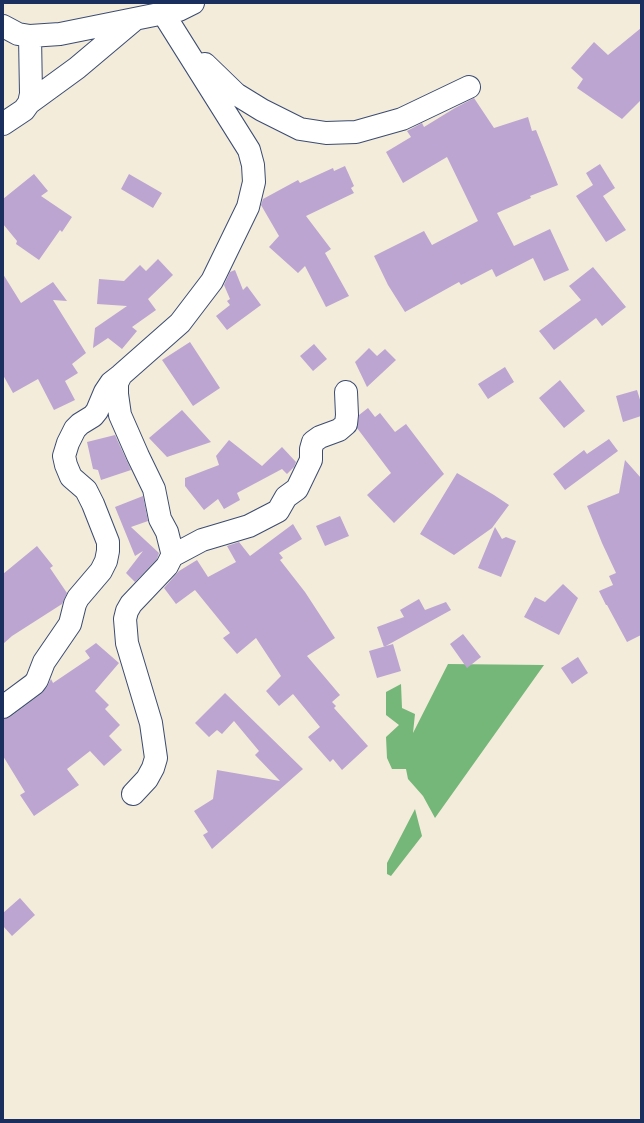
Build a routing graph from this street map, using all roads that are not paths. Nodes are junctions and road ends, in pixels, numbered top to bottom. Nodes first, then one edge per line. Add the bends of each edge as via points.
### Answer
1 (193, 3) edge
2 (163, 13) junction
3 (135, 19) junction
4 (3, 26) edge
5 (30, 36) junction
6 (182, 43) junction
7 (469, 87) dead end
8 (29, 103) junction
9 (3, 124) edge
10 (122, 374) junction
11 (346, 392) dead end
12 (172, 556) junction
13 (3, 707) edge
14 (133, 794) dead end

1 - 2 street via 179,10
2 - 3 street
2 - 6 street
3 - 5 street via 60,34
3 - 8 street via 77,68
4 - 5 street via 18,34
5 - 8 street
6 - 7 street via 236,94 300,129 326,133 356,132 402,119
6 - 10 street via 249,150 254,182 248,207 212,281 180,323
8 - 9 street via 24,110
10 - 12 street via 117,383 120,415 154,489 157,509 167,532
10 - 13 street via 111,383 93,416 76,429 64,456 71,477 86,490 93,504 108,542 106,561 101,571 78,598 70,624 44,662 37,680
11 - 12 street via 346,424 313,442 311,460 297,489 286,497 278,511 249,526 202,540
12 - 14 street via 167,566 131,604 125,619 127,643 151,724 156,758 147,779

